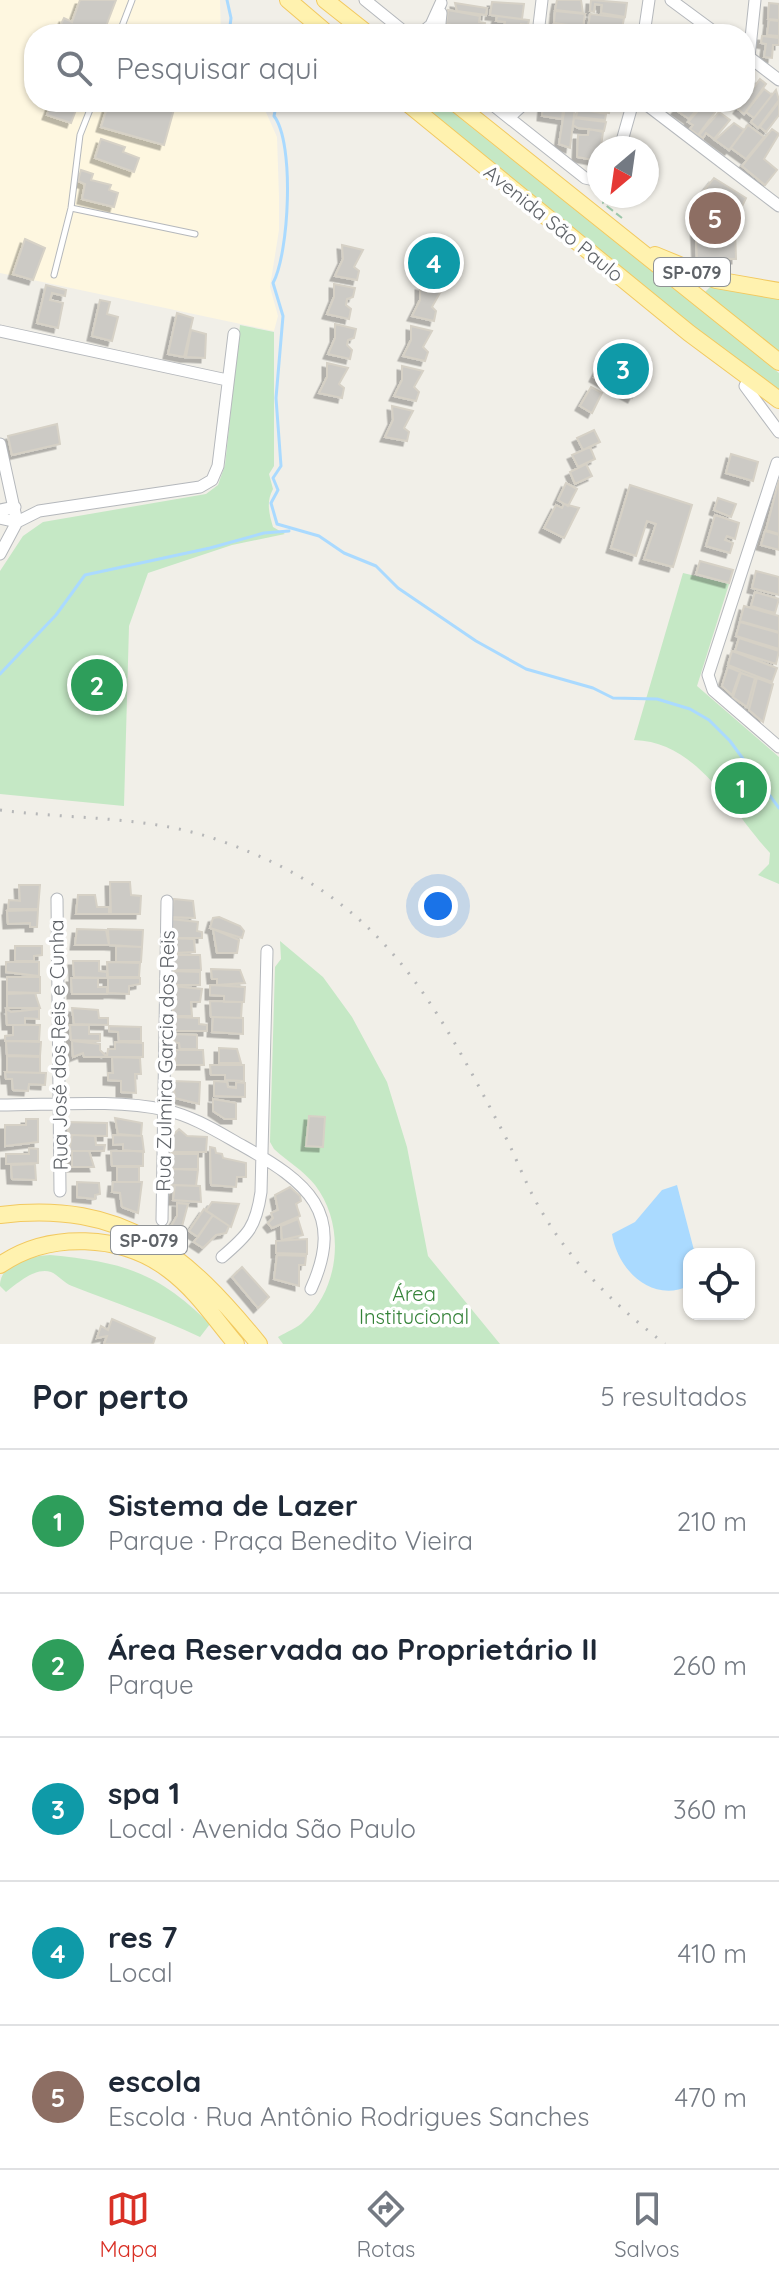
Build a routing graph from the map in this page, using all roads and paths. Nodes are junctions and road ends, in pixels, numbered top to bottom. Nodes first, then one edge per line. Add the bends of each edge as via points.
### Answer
1 (132, 0) edge
2 (288, 0) edge
3 (365, 0) edge
4 (542, 0) edge
5 (649, 0) edge
6 (671, 0) edge
7 (755, 0) edge
8 (442, 2) edge
9 (330, 3) edge
10 (123, 24) edge
11 (316, 24) edge
12 (356, 24) edge
13 (395, 24) edge
14 (431, 24) edge
15 (440, 24) edge
16 (539, 24) edge
17 (645, 24) edge
18 (703, 24) edge
19 (752, 24) edge
20 (755, 62) edge
21 (779, 80) edge
22 (89, 112) edge
23 (418, 112) edge
24 (467, 112) edge
25 (501, 112) edge
26 (526, 112) edge
27 (630, 112) edge
28 (656, 112) edge
29 (525, 131) junction
30 (623, 136) edge
31 (587, 178) edge
32 (779, 206) edge
33 (71, 208) junction
34 (607, 208) edge
35 (618, 224) junction
36 (195, 234) dead end
37 (54, 275) dead end
38 (779, 291) edge
39 (0, 331) edge
40 (234, 334) dead end
41 (779, 362) edge
42 (227, 380) junction
43 (754, 386) junction
44 (779, 400) edge
45 (779, 409) edge
46 (779, 432) edge
47 (0, 444) edge
48 (779, 448) edge
49 (778, 463) edge
50 (15, 507) junction
51 (0, 510) edge
52 (0, 518) edge
53 (17, 522) junction
54 (0, 554) edge
55 (779, 747) edge
56 (57, 899) dead end
57 (167, 901) dead end
58 (267, 951) dead end
59 (0, 1105) edge
60 (60, 1105) junction
61 (164, 1110) junction
62 (260, 1156) junction
63 (60, 1191) dead end
64 (0, 1215) edge
65 (162, 1220) dead end
66 (222, 1257) dead end
67 (0, 1265) edge
68 (311, 1289) dead end
69 (236, 1344) edge
70 (259, 1344) edge

1 - 10 lane
2 - 11 main road
3 - 13 street
4 - 16 street
5 - 17 street
6 - 18 street
7 - 19 street
8 - 14 street
8 - 15 street
9 - 12 main road
20 - 21 street
22 - 33 lane via 80,135
23 - 43 main road, Avenida São Paulo
24 - 35 main road, Avenida São Paulo
25 - 29 street
26 - 29 street
27 - 30 street
28 - 32 street
29 - 31 street
33 - 36 lane
33 - 37 lane
34 - 35 path
35 - 38 main road, SP-079 via 693,273
35 - 41 main road, Avenida São Paulo
39 - 42 street
40 - 42 street
42 - 53 street via 212,480 200,487 39,511
43 - 44 main road, Avenida São Paulo
43 - 45 main road
43 - 46 street
47 - 50 street
48 - 49 street
49 - 55 street via 708,682
50 - 51 street
50 - 53 street
52 - 53 street
53 - 54 street
56 - 60 street, Rua José dos Reis e Cunha
57 - 61 street, Rua Zulmira Garcia dos Reis
58 - 62 street
59 - 60 street
60 - 61 street
60 - 63 street, Rua José dos Reis e Cunha
61 - 62 street
61 - 65 street, Rua Zulmira Garcia dos Reis
62 - 66 street via 257,1219
62 - 68 street via 299,1182 324,1226 323,1262
64 - 70 main road, SP-079 via 38,1210 78,1216 143,1237 203,1278
67 - 69 main road, SP-079 via 39,1247 109,1243 168,1268

